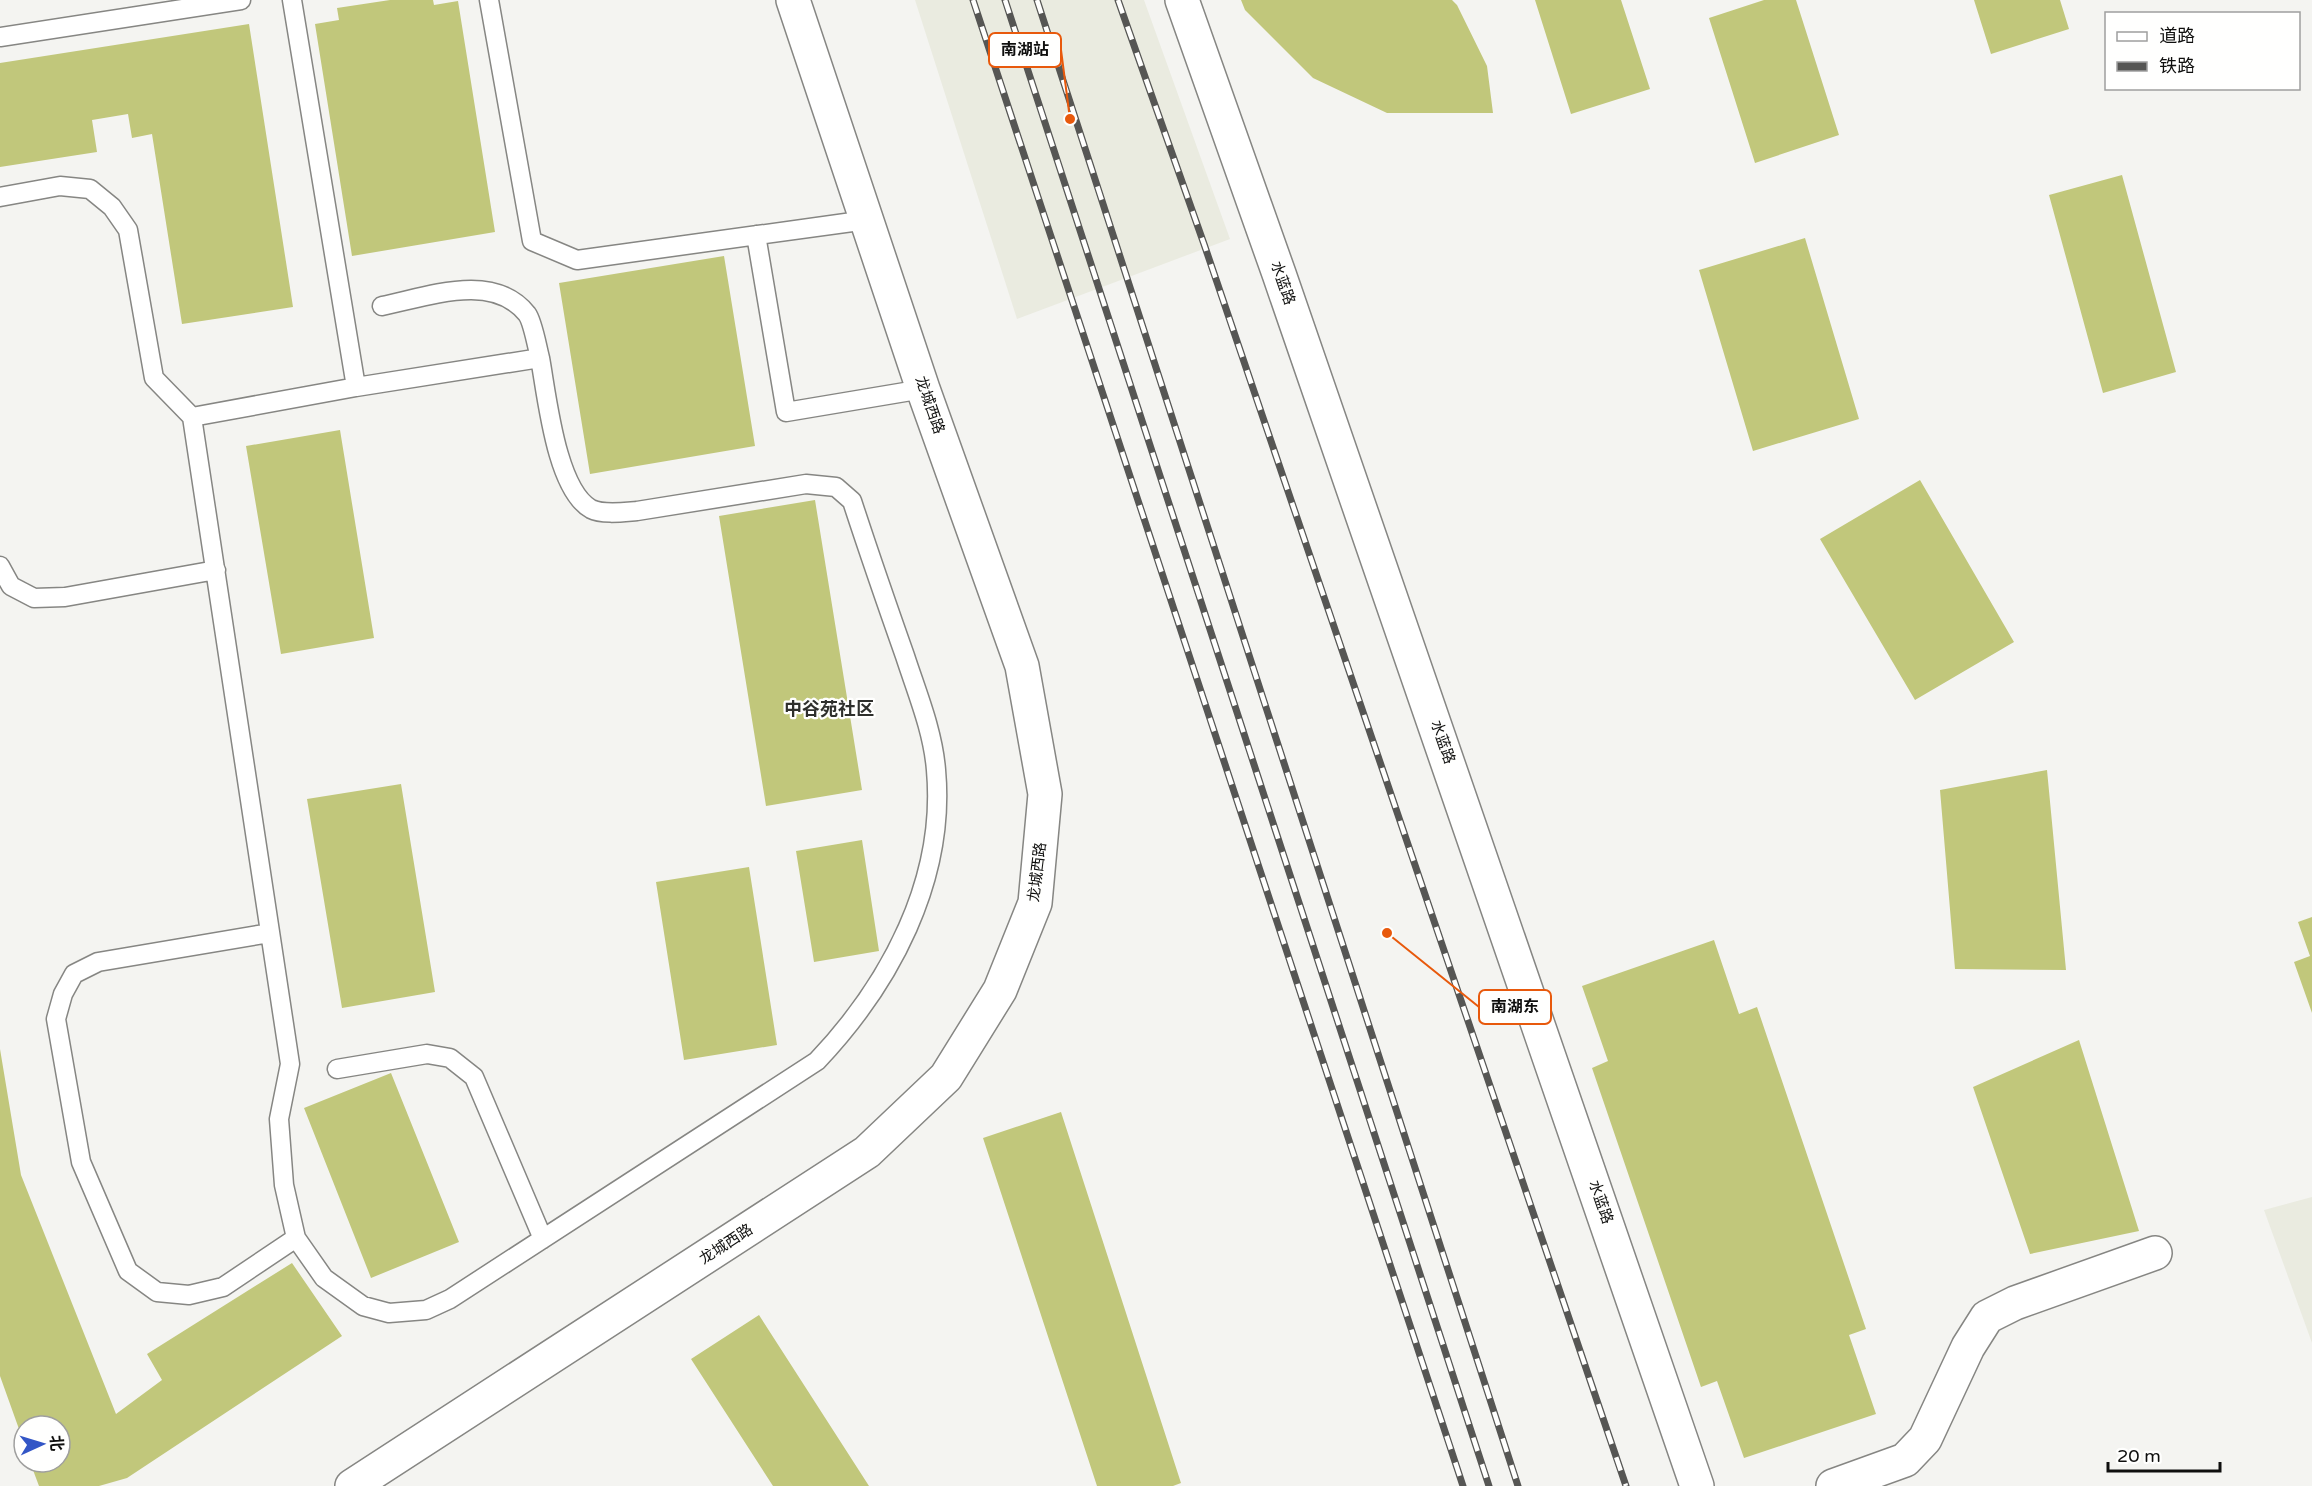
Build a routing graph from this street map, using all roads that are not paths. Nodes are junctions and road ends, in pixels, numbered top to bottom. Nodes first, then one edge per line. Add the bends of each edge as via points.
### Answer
1 (241, 0) edge
2 (292, 0) edge
3 (489, 0) edge
4 (793, 0) edge
5 (1182, 0) edge
6 (0, 38) edge
7 (0, 197) edge
8 (867, 220) junction
9 (756, 235) junction
10 (382, 306) dead end
11 (540, 358) junction
12 (356, 387) junction
13 (924, 389) junction
14 (192, 417) junction
15 (0, 566) edge
16 (216, 570) junction
17 (270, 933) junction
18 (336, 1069) dead end
19 (296, 1238) junction
20 (543, 1239) junction
21 (2155, 1253) dead end
22 (352, 1486) edge
23 (1697, 1486) edge
24 (1833, 1486) edge

1 - 6 lane
2 - 12 lane
3 - 9 lane via 532,241 577,260
4 - 8 street, 龙城西路
5 - 23 street, 水蓝路 via 1512,941
7 - 14 lane via 60,186 90,189 112,207 128,230 154,378
8 - 9 lane
8 - 13 street, 龙城西路
9 - 13 lane via 786,412
10 - 11 lane via 482,289 508,297 528,315
11 - 12 lane
11 - 20 lane via 559,457 576,494 592,510 637,511 806,484 836,487 852,501 928,724 936,771 931,861 917,905 898,949 845,1032 817,1061
12 - 14 lane
13 - 22 street, 龙城西路 via 1022,666 1045,794 1035,903 1000,990 946,1077 867,1152
14 - 16 lane
15 - 16 lane via 11,586 34,598 65,597
16 - 17 lane
17 - 19 lane via 290,1064 279,1119 284,1185
17 - 19 lane via 98,963 74,974 56,1019 81,1162 128,1271 157,1292 189,1295 223,1287
18 - 20 lane via 427,1054 450,1058 466,1070 474,1077
19 - 20 lane via 324,1278 363,1306 389,1312 426,1310 450,1299
21 - 24 street via 2015,1302 1987,1317 1968,1347 1925,1440 1905,1460

